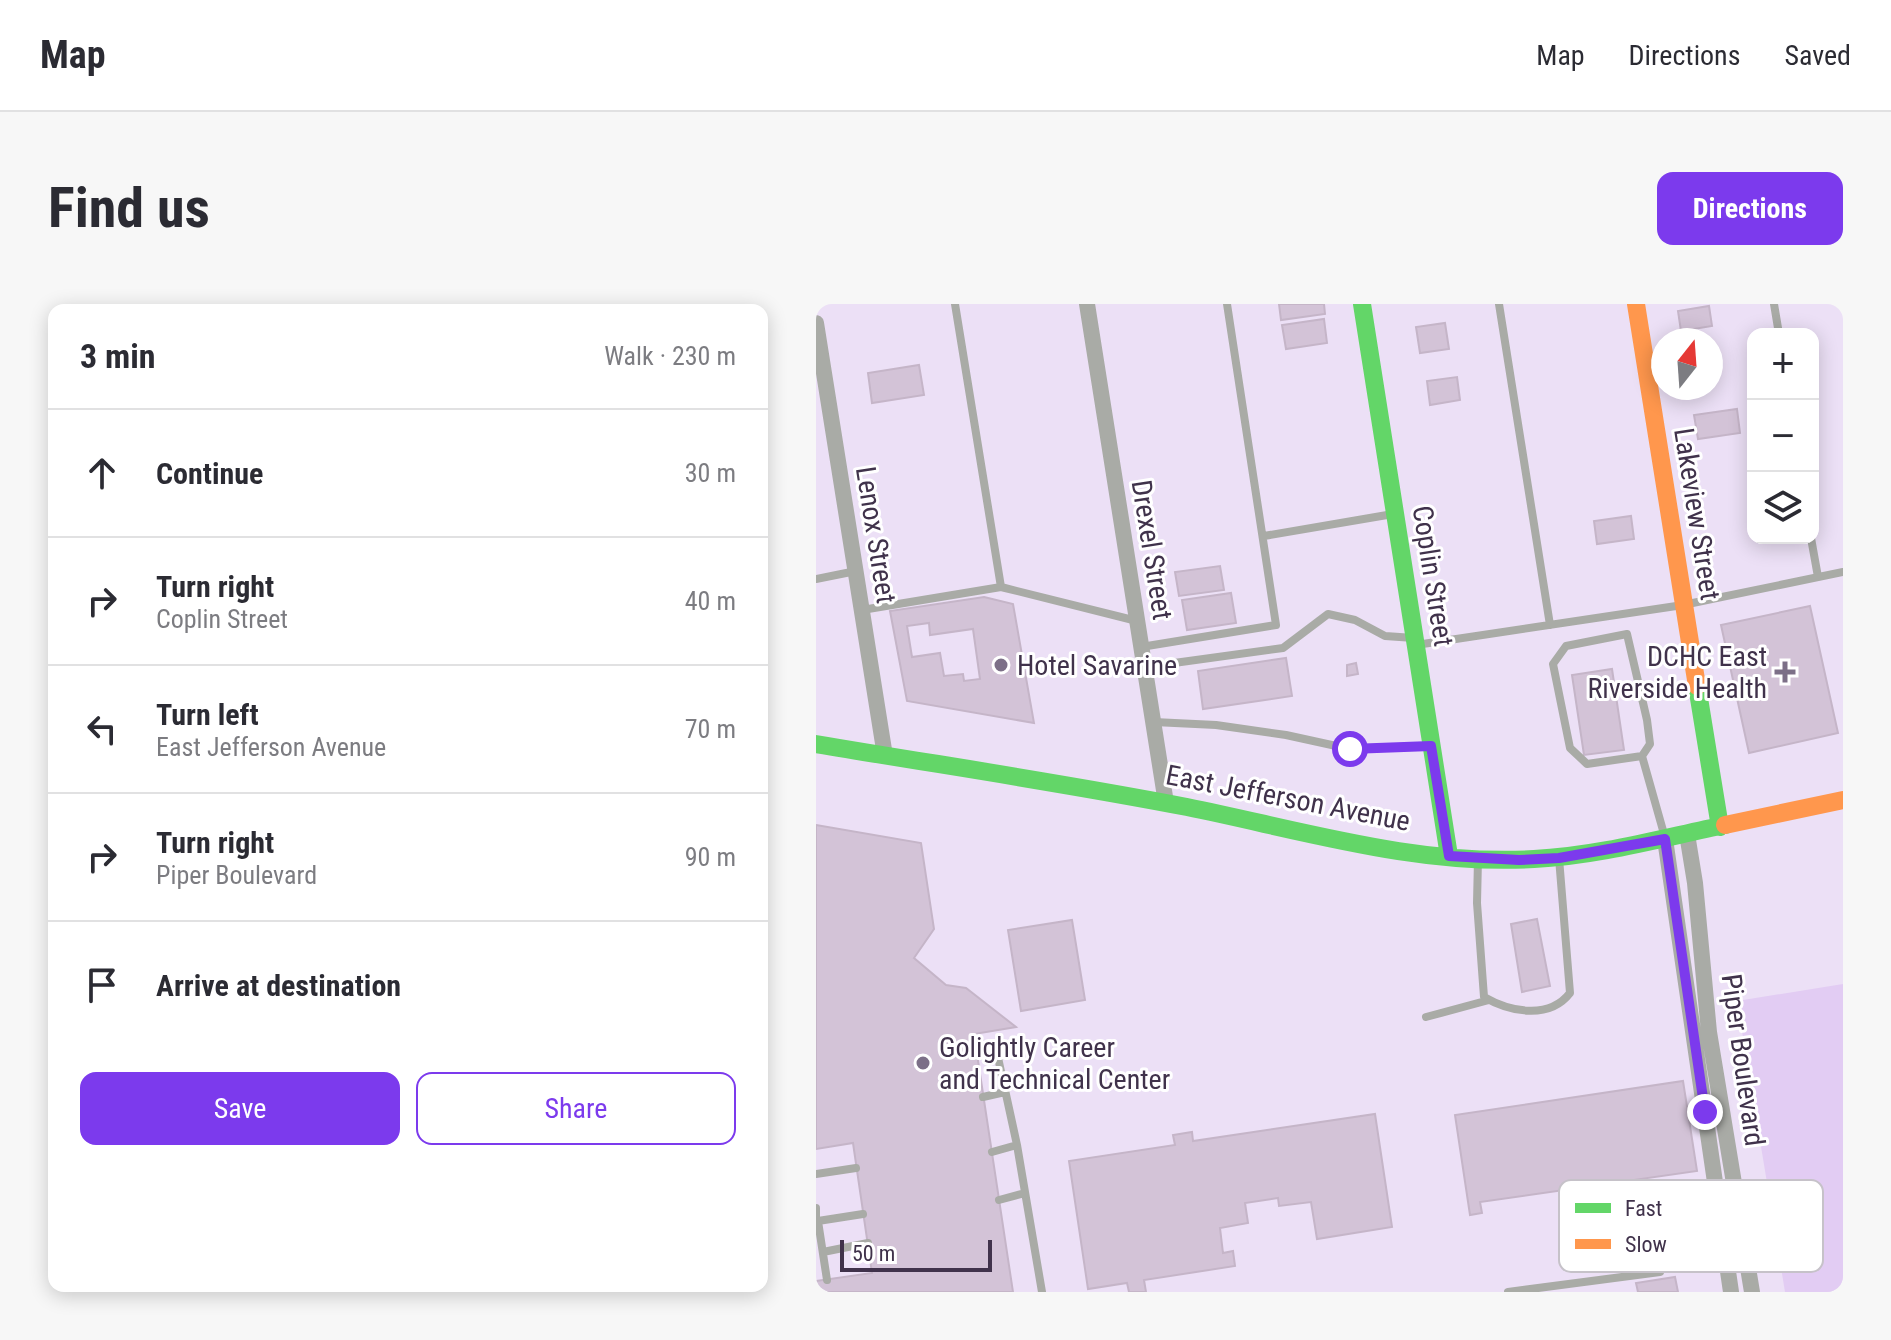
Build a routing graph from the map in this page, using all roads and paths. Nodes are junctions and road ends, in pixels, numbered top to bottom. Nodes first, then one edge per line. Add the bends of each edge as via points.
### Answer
1 (955, 304) edge
2 (1087, 304) edge
3 (1227, 304) edge
4 (1362, 304) edge
5 (1499, 304) edge
6 (1636, 304) edge
7 (1774, 304) edge
8 (816, 323) edge
9 (1778, 328) edge
10 (1395, 514) junction
11 (1264, 536) junction
12 (1812, 544) edge
13 (856, 571) junction
14 (1843, 572) edge
15 (1818, 577) junction
16 (816, 579) edge
17 (1001, 587) junction
18 (1683, 605) junction
19 (862, 610) junction
20 (1137, 621) junction
21 (1550, 625) junction
22 (1415, 642) junction
23 (1141, 647) junction
24 (1145, 667) junction
25 (1153, 722) junction
26 (816, 744) edge
27 (1431, 746) junction
28 (885, 756) junction
29 (1642, 756) junction
30 (1843, 800) edge
31 (1166, 803) junction
32 (1720, 827) junction
33 (1687, 834) junction
34 (1665, 839) junction
35 (1449, 856) junction
36 (1478, 858) junction
37 (1559, 858) junction
38 (1489, 1000) junction
39 (1426, 1017) dead end
40 (977, 1056) dead end
41 (1005, 1092) junction
42 (983, 1097) dead end
43 (1017, 1145) junction
44 (992, 1152) dead end
45 (856, 1168) dead end
46 (816, 1174) edge
47 (1715, 1180) edge
48 (1733, 1180) edge
49 (1025, 1193) junction
50 (999, 1200) dead end
51 (816, 1208) edge
52 (863, 1214) dead end
53 (817, 1221) edge
54 (868, 1243) dead end
55 (823, 1252) junction
56 (1660, 1272) dead end
57 (1728, 1272) edge
58 (1749, 1272) edge
59 (827, 1280) dead end
60 (1042, 1292) edge
61 (1508, 1292) edge
62 (1731, 1292) edge
63 (1752, 1292) edge

1 - 17 lane
2 - 20 street, Drexel Street
3 - 11 lane
4 - 10 street, Coplin Street
5 - 21 lane
6 - 18 street, Lakeview Street
7 - 9 lane
8 - 13 street, Lenox Street
10 - 11 lane
10 - 22 street, Coplin Street
11 - 23 lane via 1276,625
12 - 15 lane
13 - 16 lane
13 - 19 street, Lenox Street
14 - 15 lane
15 - 18 lane
17 - 19 lane
17 - 20 lane
18 - 21 lane
18 - 32 street, Lakeview Street
19 - 28 street, Lenox Street
20 - 23 street, Drexel Street
21 - 22 lane
22 - 24 lane via 1328,614 1283,648
22 - 27 street, Coplin Street
23 - 24 street, Drexel Street
24 - 25 street, Drexel Street
25 - 27 lane via 1216,725 1350,749
25 - 31 street, Drexel Street
26 - 28 street, East Jefferson Avenue
27 - 35 street, Coplin Street
28 - 31 street, East Jefferson Avenue
29 - 29 lane via 1650,744 1627,634 1566,646 1553,664 1570,748 1587,764
29 - 34 lane
30 - 32 street, East Jefferson Avenue
31 - 35 street, East Jefferson Avenue
32 - 33 street, East Jefferson Avenue
33 - 34 street, East Jefferson Avenue
33 - 48 street, Piper Boulevard via 1709,1032
34 - 37 street, East Jefferson Avenue
34 - 47 street, Piper Boulevard
35 - 36 street, East Jefferson Avenue
36 - 37 street, East Jefferson Avenue
36 - 38 lane via 1484,997
37 - 38 lane via 1570,993 1561,1005 1539,1010 1504,1009
38 - 39 lane
40 - 41 lane via 997,1053
41 - 42 lane
41 - 43 lane
43 - 44 lane
43 - 49 lane
45 - 46 lane
49 - 50 lane
49 - 60 lane
51 - 53 lane
52 - 53 lane
53 - 55 lane
54 - 55 lane
55 - 59 lane
56 - 61 lane
57 - 62 street, Piper Boulevard
58 - 63 street, Piper Boulevard

